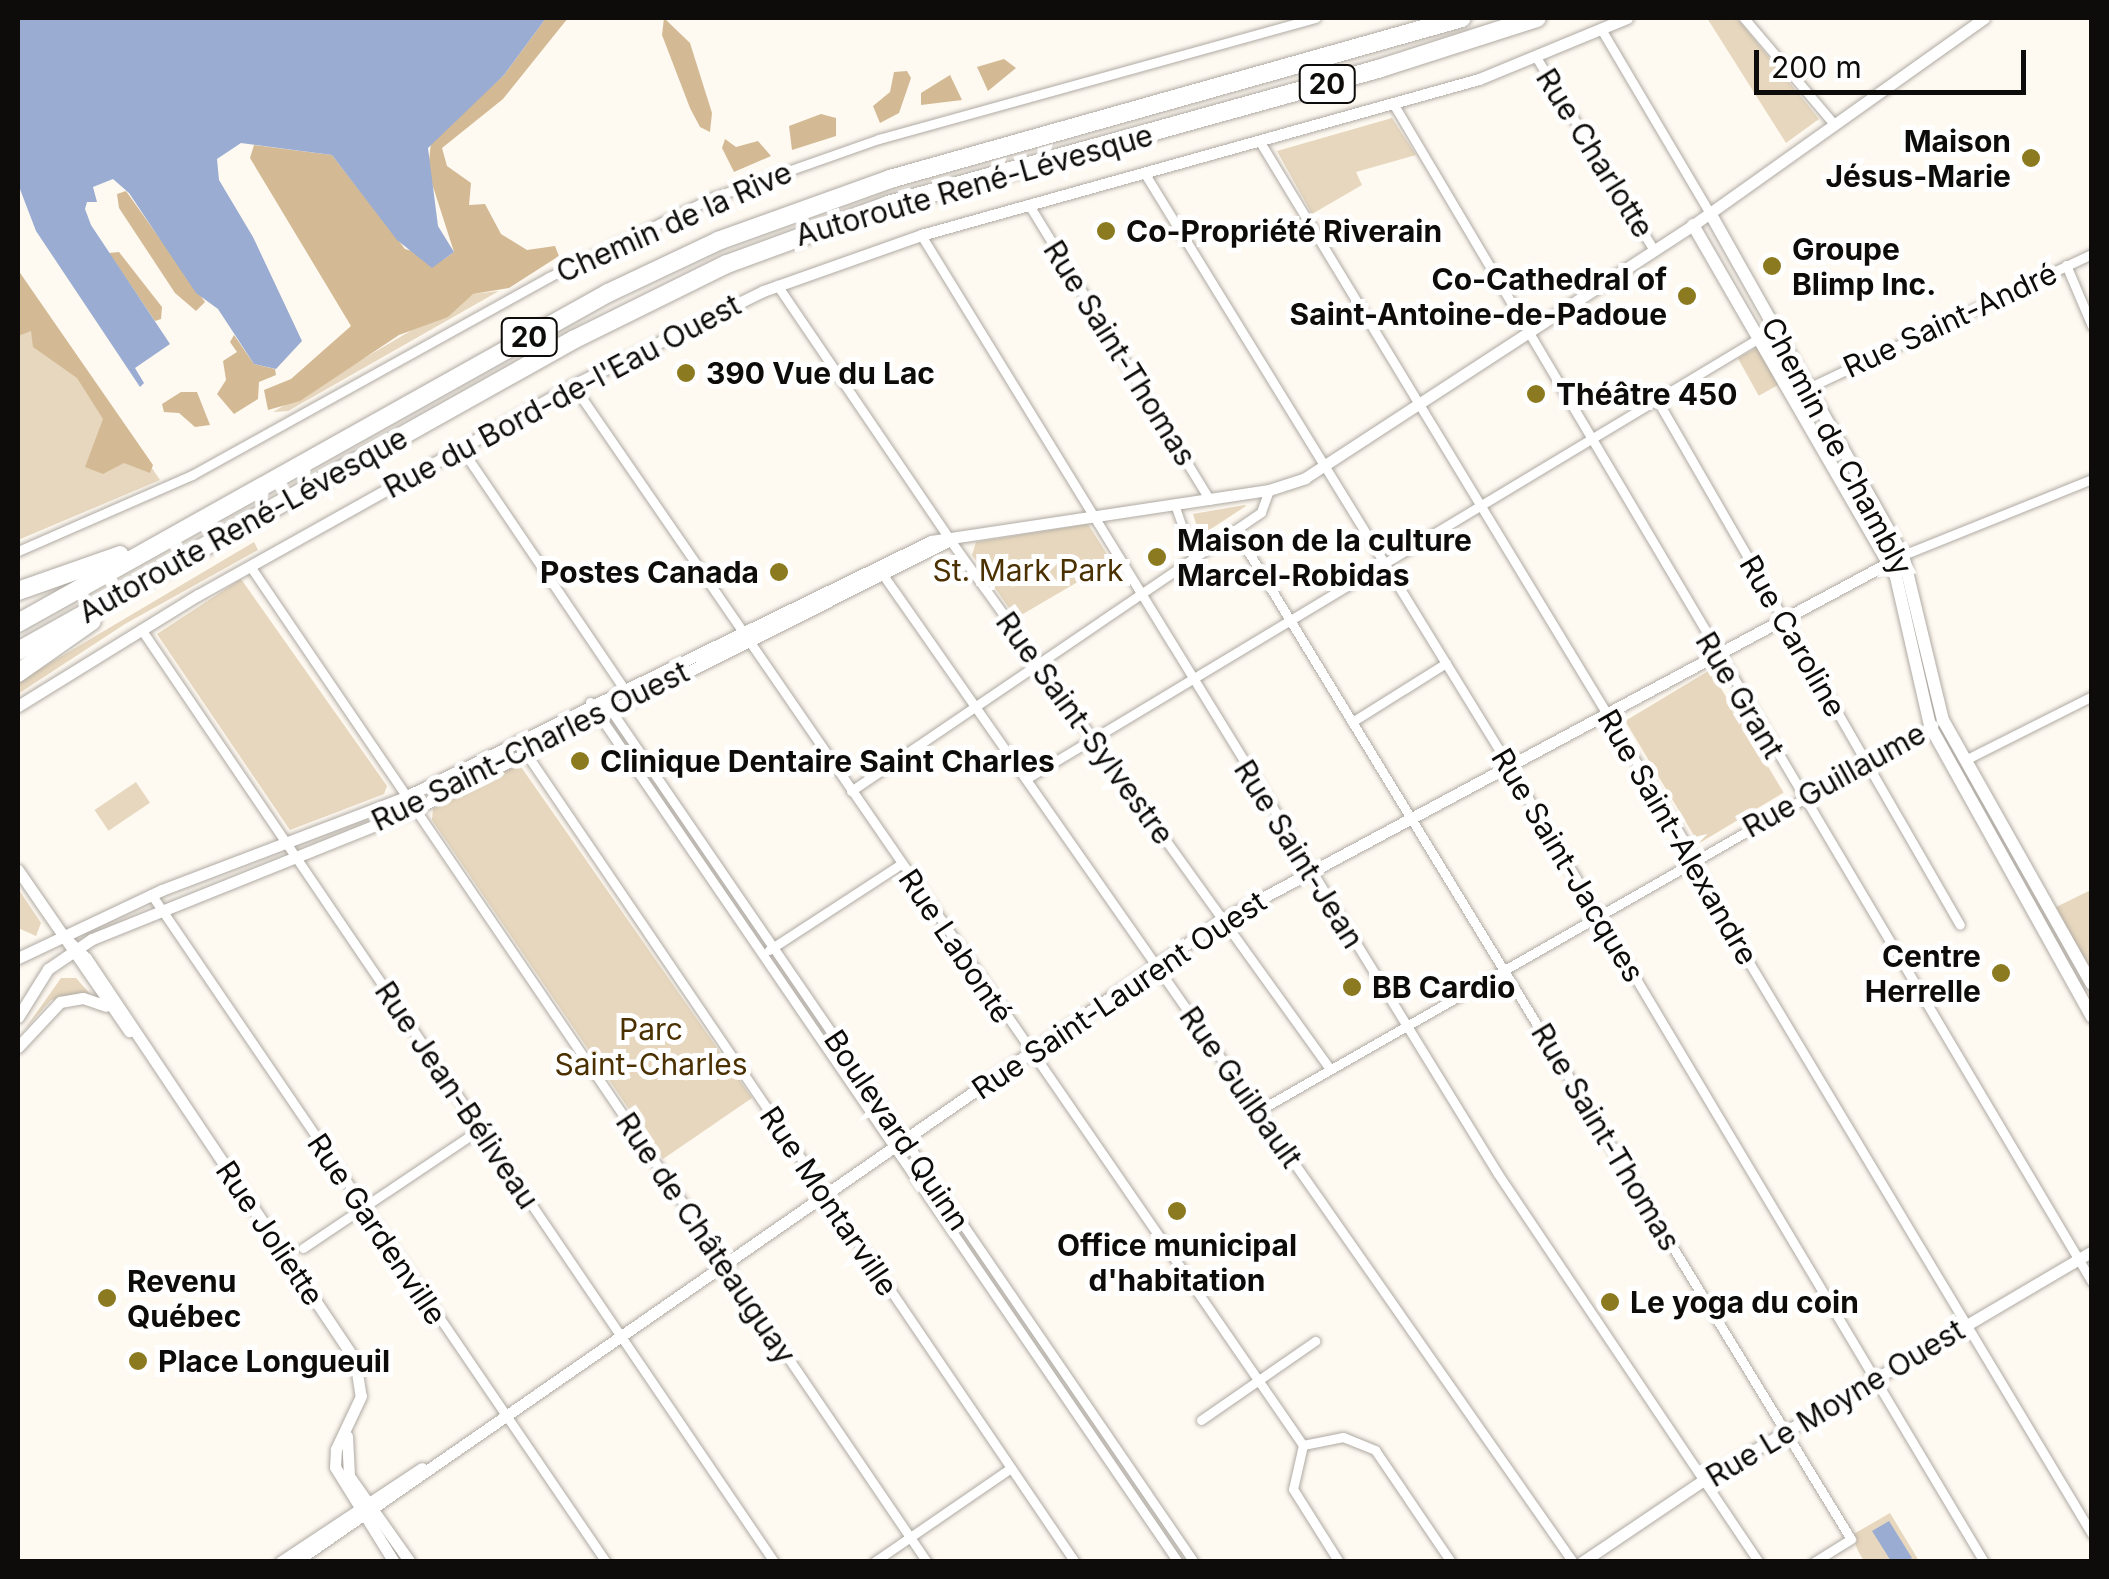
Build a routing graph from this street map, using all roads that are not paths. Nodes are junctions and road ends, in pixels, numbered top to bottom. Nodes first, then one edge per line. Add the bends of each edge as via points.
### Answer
1 (1316, 18) edge
2 (1462, 18) edge
3 (1537, 18) edge
4 (1627, 18) edge
5 (1744, 18) edge
6 (1984, 18) edge
7 (1601, 29) junction
8 (1536, 57) junction
9 (1394, 105) junction
10 (1833, 123) junction
11 (1260, 142) junction
12 (1144, 174) junction
13 (1029, 206) junction
14 (1710, 213) junction
15 (1693, 224) junction
16 (921, 236) junction
17 (1654, 250) junction
18 (2092, 254) edge
19 (2066, 266) junction
20 (778, 285) junction
21 (2092, 326) edge
22 (1528, 332) junction
23 (1762, 336) junction
24 (573, 385) junction
25 (1808, 388) junction
26 (1656, 398) junction
27 (1420, 404) junction
28 (1590, 438) junction
29 (460, 448) junction
30 (1327, 465) junction
31 (2092, 479) edge
32 (1269, 490) junction
33 (1210, 500) junction
34 (1481, 504) junction
35 (1174, 505) junction
36 (1093, 518) junction
37 (1235, 530) junction
38 (177, 534) junction
39 (950, 540) junction
40 (18, 550) edge
41 (1903, 556) junction
42 (1194, 559) junction
43 (1385, 562) junction
44 (174, 563) junction
45 (1889, 563) junction
46 (250, 566) junction
47 (879, 568) junction
48 (18, 591) edge
49 (1140, 594) junction
50 (1290, 620) junction
51 (1784, 620) junction
52 (18, 622) edge
53 (140, 629) junction
54 (744, 634) junction
55 (18, 651) edge
56 (1716, 656) junction
57 (1038, 663) junction
58 (1446, 664) junction
59 (18, 673) edge
60 (1192, 679) junction
61 (622, 686) junction
62 (2092, 696) edge
63 (596, 699) junction
64 (18, 706) edge
65 (975, 706) junction
66 (604, 711) junction
67 (1607, 714) junction
68 (1352, 722) junction
69 (1937, 723) junction
70 (1093, 739) junction
71 (517, 740) junction
72 (524, 753) junction
73 (1966, 760) junction
74 (1864, 761) junction
75 (1509, 766) junction
76 (1026, 779) junction
77 (851, 791) junction
78 (406, 797) junction
79 (1801, 798) junction
80 (412, 810) junction
81 (1410, 818) junction
82 (286, 842) junction
83 (294, 854) junction
84 (1692, 860) junction
85 (900, 864) junction
86 (18, 870) edge
87 (1309, 872) junction
88 (151, 894) junction
89 (159, 909) junction
90 (1596, 915) junction
91 (1223, 919) junction
92 (1960, 926) dead end
93 (62, 935) junction
94 (773, 947) junction
95 (74, 949) junction
96 (762, 954) junction
97 (18, 958) edge
98 (1157, 966) junction
99 (1503, 969) junction
100 (2092, 984) edge
101 (108, 1007) junction
102 (2091, 1015) edge
103 (18, 1017) edge
104 (1404, 1025) junction
105 (142, 1044) junction
106 (18, 1047) edge
107 (1030, 1054) junction
108 (1330, 1069) junction
109 (1258, 1111) junction
110 (480, 1128) junction
111 (898, 1143) junction
112 (824, 1193) junction
113 (362, 1206) junction
114 (303, 1248) dead end
115 (2092, 1251) edge
116 (2078, 1259) junction
117 (723, 1263) junction
118 (2092, 1282) edge
119 (1967, 1324) junction
120 (619, 1334) junction
121 (1315, 1340) dead end
122 (1874, 1378) junction
123 (1257, 1382) junction
124 (505, 1414) junction
125 (1201, 1420) dead end
126 (1785, 1431) junction
127 (1302, 1444) junction
128 (1011, 1468) junction
129 (1702, 1481) junction
130 (364, 1508) junction
131 (2092, 1534) edge
132 (910, 1536) junction
133 (280, 1562) edge
134 (295, 1562) edge
135 (394, 1562) edge
136 (410, 1562) edge
137 (606, 1562) edge
138 (774, 1562) edge
139 (874, 1562) edge
140 (927, 1562) edge
141 (1075, 1562) edge
142 (1178, 1562) edge
143 (1194, 1562) edge
144 (1339, 1562) edge
145 (1451, 1562) edge
146 (1574, 1562) edge
147 (1582, 1562) edge
148 (1759, 1562) edge
149 (1814, 1562) edge
150 (1984, 1562) edge

1 - 40 street, Chemin de la Rive via 879,138 714,197 549,278 180,481
2 - 38 highway, Autoroute René-Lévesque / 20 via 890,178 763,222 595,300
3 - 44 highway, Autoroute René-Lévesque / 20 via 783,241 611,320
4 - 7 street, Rue du Bord-de-l'Eau Ouest
5 - 10 street
6 - 10 street, Rue Saint-Charles Ouest
7 - 8 street, Rue du Bord-de-l'Eau Ouest
7 - 14 street, Chemin de Chambly
8 - 9 street, Rue du Bord-de-l'Eau Ouest
8 - 17 street, Rue Charlotte
9 - 11 street, Rue du Bord-de-l'Eau Ouest
9 - 22 street, Rue Grant
10 - 14 street, Rue Saint-Charles Ouest
11 - 12 street, Rue du Bord-de-l'Eau Ouest
11 - 27 street, Rue Saint-Alexandre
12 - 13 street, Rue du Bord-de-l'Eau Ouest
12 - 30 street, Rue Saint-Jacques
13 - 16 street, Rue du Bord-de-l'Eau Ouest
13 - 33 street, Rue Saint-Thomas
14 - 15 street, Rue Saint-Charles Ouest
14 - 25 main road, Chemin de Chambly
15 - 17 street, Rue Saint-Charles Ouest
15 - 23 main road, Chemin de Chambly
16 - 20 street, Rue du Bord-de-l'Eau Ouest
16 - 36 street, Rue Saint-Jean
17 - 22 street, Rue Saint-Charles Ouest
18 - 19 street, Rue Saint-André
19 - 21 street
19 - 25 street, Rue Saint-André
20 - 24 street, Rue du Bord-de-l'Eau Ouest
20 - 39 street, Rue Saint-Sylvestre
22 - 27 street, Rue Saint-Charles Ouest
22 - 28 street, Rue Grant
23 - 26 street
23 - 45 main road, Chemin de Chambly
24 - 29 street, Rue du Bord-de-l'Eau Ouest
24 - 54 street, Rue Labonté
25 - 41 main road, Chemin de Chambly
26 - 28 street
26 - 51 street, Rue Caroline
27 - 30 street, Rue Saint-Charles Ouest
27 - 34 street, Rue Saint-Alexandre
28 - 34 street
28 - 56 street, Rue Grant
29 - 46 street, Rue du Bord-de-l'Eau Ouest
29 - 61 street
30 - 32 street, Rue Saint-Charles Ouest
30 - 43 street, Rue Saint-Jacques
31 - 41 street
32 - 33 street, Rue Saint-Charles Ouest
32 - 37 street via 1261,512
33 - 35 street, Rue Saint-Charles Ouest
34 - 43 street
34 - 67 street, Rue Saint-Alexandre
35 - 36 street, Rue Saint-Charles Ouest
35 - 42 street
36 - 39 street, Rue Saint-Charles Ouest
36 - 49 street, Rue Saint-Jean
37 - 42 street
37 - 50 street, Rue Saint-Thomas
38 - 48 highway
38 - 52 highway, Autoroute René-Lévesque / 20
39 - 47 street, Rue Saint-Charles Ouest via 930,541
39 - 57 street, Rue Saint-Sylvestre
41 - 45 street, Rue Saint-Laurent Ouest
41 - 69 main road, Chemin de Chambly
42 - 49 street
43 - 50 street
43 - 58 street, Rue Saint-Jacques
44 - 55 highway, Autoroute René-Lévesque / 20
44 - 59 highway
45 - 51 street, Rue Saint-Laurent Ouest
45 - 69 main road, Chemin de Chambly
46 - 53 street, Rue du Bord-de-l'Eau Ouest
46 - 78 street, Rue de Châteauguay
47 - 54 street, Rue Saint-Charles Ouest
47 - 65 street, Rue Guilbault
49 - 57 street
49 - 60 street, Rue Saint-Jean
50 - 60 street
50 - 68 street, Rue Saint-Thomas
51 - 56 street, Rue Saint-Laurent Ouest
51 - 74 street, Rue Caroline
53 - 64 street, Rue du Bord-de-l'Eau Ouest
53 - 82 street, Rue Jean-Béliveau
54 - 61 street, Rue Saint-Charles Ouest
54 - 66 street, Rue Saint-Charles Ouest
54 - 77 street, Rue Labonté
56 - 67 street, Rue Saint-Laurent Ouest
56 - 79 street, Rue Grant
57 - 65 street
57 - 70 street, Rue Saint-Sylvestre
58 - 68 street
58 - 75 street, Rue Saint-Jacques
60 - 70 street
60 - 87 street, Rue Saint-Jean
61 - 63 street, Rue Saint-Charles Ouest
62 - 73 street
63 - 66 street, Boulevard Quinn
63 - 71 street, Rue Saint-Charles Ouest
65 - 76 street, Rue Guilbault
65 - 77 street
66 - 72 street, Rue Saint-Charles Ouest
66 - 94 street, Boulevard Quinn
66 - 96 street, Boulevard Quinn
67 - 75 street, Rue Saint-Laurent Ouest
67 - 84 street, Rue Saint-Alexandre
68 - 81 street, Rue Saint-Thomas
69 - 73 main road, Chemin de Chambly
69 - 74 street, Rue Guillaume
69 - 102 main road, Chemin de Chambly
70 - 76 street
70 - 91 street, Rue Saint-Sylvestre
71 - 72 street, Rue Montarville
71 - 78 street, Rue Saint-Charles Ouest
72 - 80 street, Rue Saint-Charles Ouest
72 - 112 street, Rue Montarville
73 - 100 main road, Chemin de Chambly
74 - 79 street, Rue Guillaume
74 - 92 street, Rue Caroline
75 - 81 street, Rue Saint-Laurent Ouest
75 - 90 street, Rue Saint-Jacques
76 - 98 street, Rue Guilbault
77 - 85 street, Rue Labonté
78 - 80 street, Rue de Châteauguay
78 - 82 street, Rue Saint-Charles Ouest
79 - 84 street, Rue Guillaume
79 - 116 street, Rue Grant
80 - 83 street, Rue Saint-Charles Ouest
80 - 117 street, Rue de Châteauguay
81 - 87 street, Rue Saint-Laurent Ouest
81 - 99 street, Rue Saint-Thomas
82 - 83 street, Rue Jean-Béliveau
82 - 88 street, Rue Saint-Charles Ouest
83 - 89 street, Rue Saint-Charles Ouest
83 - 110 street, Rue Jean-Béliveau
84 - 90 street, Rue Guillaume
84 - 119 street, Rue Saint-Alexandre
85 - 94 street
85 - 107 street, Rue Labonté
86 - 93 street, Rue Joliette
87 - 91 street, Rue Saint-Laurent Ouest
87 - 104 street, Rue Saint-Jean
88 - 89 street, Rue Gardenville
88 - 93 street, Rue Saint-Charles Ouest
89 - 95 street, Rue Saint-Charles Ouest
89 - 113 street, Rue Gardenville
90 - 99 street, Rue Guillaume
90 - 122 street, Rue Saint-Jacques
91 - 98 street, Rue Saint-Laurent Ouest
91 - 108 street, Rue Saint-Sylvestre
93 - 95 street, Rue Joliette
93 - 97 street, Rue Saint-Charles Ouest
94 - 96 street
94 - 111 street, Boulevard Quinn
95 - 101 street, Rue Joliette
95 - 103 street, Rue Saint-Charles Ouest via 44,974
95 - 105 street, Rue Joliette
96 - 111 street, Boulevard Quinn
98 - 107 street, Rue Saint-Laurent Ouest
98 - 109 street, Rue Guilbault
99 - 104 street, Rue Guillaume
99 - 126 street, Rue Saint-Thomas
101 - 105 street, Rue Joliette
101 - 106 street via 79,998 60,1002
104 - 108 street, Rue Guillaume
104 - 129 street, Rue Saint-Jean
105 - 130 street, Rue Joliette via 355,1360 362,1392 336,1449 335,1467
107 - 111 street, Rue Saint-Laurent Ouest
107 - 123 street, Rue Labonté
108 - 109 street, Rue Guillaume
109 - 146 street, Rue Guilbault
110 - 113 street
110 - 120 street, Rue Jean-Béliveau
111 - 112 street, Rue Saint-Laurent Ouest
111 - 142 street, Boulevard Quinn
111 - 143 street, Boulevard Quinn
112 - 117 street, Rue Saint-Laurent Ouest
112 - 128 street, Rue Montarville
113 - 114 street
113 - 124 street, Rue Gardenville
115 - 116 street, Rue Le Moyne Ouest
116 - 118 street, Rue Grant
116 - 119 street, Rue Le Moyne Ouest
117 - 120 street, Rue Saint-Laurent Ouest
117 - 132 street, Rue de Châteauguay
119 - 122 street, Rue Le Moyne Ouest
119 - 131 street, Rue Saint-Alexandre
120 - 124 street, Rue Saint-Laurent Ouest
120 - 138 street, Rue Jean-Béliveau
121 - 123 street
122 - 126 street, Rue Le Moyne Ouest
122 - 150 street, Rue Saint-Jacques
123 - 125 street
123 - 127 street, Rue Labonté
124 - 130 street, Rue Saint-Laurent Ouest
124 - 137 street, Rue Gardenville
126 - 129 street, Rue Le Moyne Ouest
126 - 149 street, Rue Saint-Thomas via 1851,1539
127 - 144 street via 1293,1489
127 - 145 street via 1343,1437 1375,1450
128 - 132 street
128 - 141 street, Rue Montarville
129 - 147 street, Rue Le Moyne Ouest
129 - 148 street, Rue Saint-Jean
130 - 133 street, Rue Saint-Laurent Ouest
130 - 134 street, Rue Saint-Laurent Ouest
130 - 135 street, Rue Joliette
130 - 136 street, Rue Joliette
132 - 139 street
132 - 140 street, Rue de Châteauguay

